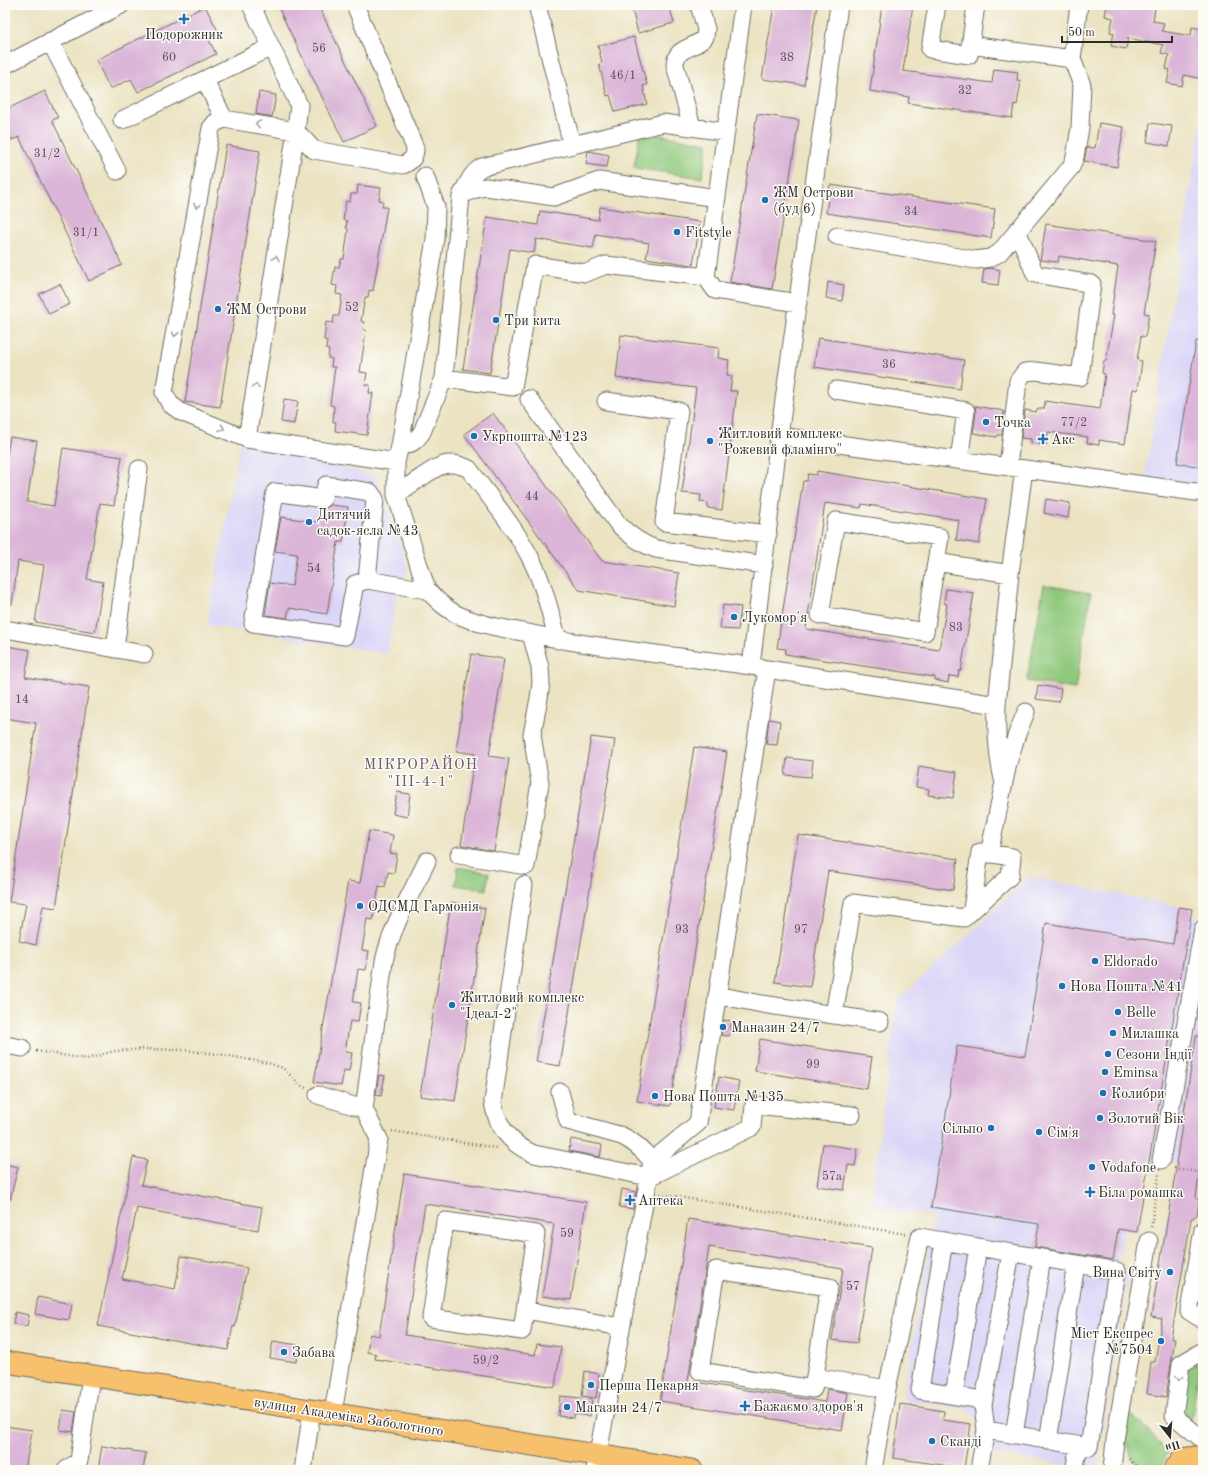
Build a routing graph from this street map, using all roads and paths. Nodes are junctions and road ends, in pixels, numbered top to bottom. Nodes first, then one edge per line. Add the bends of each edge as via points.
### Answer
1 (120, 5) edge
2 (251, 5) edge
3 (355, 5) edge
4 (537, 5) edge
5 (700, 5) edge
6 (743, 5) edge
7 (839, 5) edge
8 (937, 5) edge
9 (976, 5) edge
10 (1079, 5) edge
11 (50, 41) junction
12 (970, 46) junction
13 (271, 48) junction
14 (1072, 59) junction
15 (5, 65) edge
16 (205, 80) junction
17 (224, 119) junction
18 (122, 120) dead end
19 (692, 127) junction
20 (296, 131) junction
21 (726, 132) junction
22 (572, 145) junction
23 (117, 171) dead end
24 (425, 176) dead end
25 (461, 196) junction
26 (718, 198) junction
27 (1017, 230) junction
28 (837, 236) dead end
29 (706, 277) junction
30 (798, 303) junction
31 (444, 378) junction
32 (836, 390) dead end
33 (529, 399) dead end
34 (606, 401) dead end
35 (780, 436) junction
36 (247, 438) junction
37 (398, 454) junction
38 (959, 460) junction
39 (1016, 468) junction
40 (139, 469) dead end
41 (1203, 493) edge
42 (396, 495) junction
43 (768, 534) junction
44 (936, 562) junction
45 (764, 565) junction
46 (1010, 574) junction
47 (367, 580) junction
48 (427, 590) junction
49 (5, 629) edge
50 (531, 634) junction
51 (558, 640) junction
52 (115, 649) junction
53 (144, 654) dead end
54 (759, 667) junction
55 (997, 705) junction
56 (1026, 712) dead end
57 (1004, 785) junction
58 (989, 854) junction
59 (459, 855) dead end
60 (427, 861) dead end
61 (524, 885) dead end
62 (972, 910) junction
63 (1203, 929) edge
64 (717, 996) junction
65 (834, 1015) junction
66 (880, 1022) dead end
67 (5, 1045) edge
68 (22, 1048) joint
69 (560, 1092) dead end
70 (318, 1095) joint
71 (364, 1109) junction
72 (852, 1115) dead end
73 (374, 1128) junction
74 (503, 1149) dead end
75 (1161, 1163) junction
76 (1203, 1173) edge
77 (649, 1177) junction
78 (1203, 1230) edge
79 (920, 1237) junction
80 (944, 1241) junction
81 (1149, 1241) joint
82 (978, 1247) junction
83 (1011, 1253) junction
84 (1042, 1258) junction
85 (1076, 1264) junction
86 (525, 1310) junction
87 (1203, 1320) edge
88 (1109, 1322) junction
89 (621, 1327) junction
90 (1134, 1327) junction
91 (1203, 1351) edge
92 (5, 1362) edge
93 (91, 1375) junction
94 (815, 1377) junction
95 (887, 1389) junction
96 (954, 1395) junction
97 (983, 1405) junction
98 (312, 1410) junction
99 (333, 1413) junction
100 (986, 1430) junction
101 (1014, 1435) junction
102 (1203, 1440) edge
103 (1048, 1441) junction
104 (1079, 1446) junction
105 (1203, 1456) edge
106 (596, 1462) edge
107 (77, 1467) edge
108 (303, 1470) edge
109 (692, 1470) edge
110 (873, 1470) edge
111 (979, 1470) edge
112 (1074, 1470) edge
113 (1112, 1470) edge
114 (1174, 1470) edge

1 - 11 street
2 - 13 street
3 - 20 street via 415,148 415,155 411,162 403,165 314,150
4 - 22 street
5 - 19 street via 706,29 705,37 678,53 675,60
6 - 21 street
7 - 30 street
8 - 12 street via 930,50 969,55
9 - 12 street
10 - 14 street
11 - 15 street
11 - 23 street
12 - 14 street
13 - 16 street
13 - 20 street via 299,105
14 - 27 street via 1082,85 1080,128 1075,157 1071,167
16 - 17 street
16 - 18 street
20 -> 17 street
17 -> 36 street via 215,122 211,128 164,392 170,404 181,412
19 - 21 street
19 - 22 street via 663,123
36 -> 20 street
21 - 26 street
22 - 25 street via 482,167 475,171
24 - 37 street via 436,207 435,239
25 - 26 street via 470,190 486,187 554,197 599,181
25 - 31 street
26 - 29 street
27 - 28 street via 999,253 976,260
27 - 39 street via 1035,274 1092,284 1080,377 1036,371 1025,372 1018,381
29 - 30 street via 714,290
29 - 31 street via 606,264 586,273 535,265 513,387
30 - 35 street
31 - 37 street via 422,432 412,444
32 - 38 street via 966,411
33 - 45 street via 618,524 636,540 656,548
34 - 43 street via 679,411 664,522
35 - 38 street
35 - 43 street
36 - 37 street
37 - 42 street
38 - 39 street
39 - 41 street
39 - 46 street
40 - 52 street
42 - 48 street
42 - 51 street via 439,466 452,463 469,469 519,538 531,559
43 - 45 street
44 - 44 street via 925,632 820,615 836,521 940,537
44 - 46 street
45 - 54 street
46 - 55 street
47 - 47 street via 375,500 370,492 326,485 323,499 275,492 253,623 345,636 355,584
47 - 48 street
48 - 50 street via 451,612 463,618
49 - 52 street
50 - 51 street
50 - 59 street via 540,667 541,683 532,735 540,783 526,866
51 - 54 street
52 - 53 street
54 - 55 street
54 - 64 street
55 - 57 street via 996,738
56 - 57 street via 1008,763
57 - 58 street
58 - 62 street via 980,852
58 - 62 street via 1012,857 1010,876
60 - 71 street via 393,930 384,961
61 - 77 street via 493,1102 495,1115 501,1128 523,1150
62 - 65 street via 964,918 853,903
63 - 75 street
64 - 65 street
64 - 77 street via 698,1123
65 - 66 street
67 - 68 street
68 - 70 path via 87,1059 114,1051 146,1049 218,1054 282,1068 300,1085
69 - 77 street via 568,1121 630,1140 644,1151
70 - 71 street
71 - 73 street
72 - 77 street via 754,1105 752,1127
73 - 74 path
73 - 99 street via 379,1139
75 - 76 path
75 - 81 path
77 - 79 path
77 - 89 street
78 - 87 street via 1189,1311
79 - 80 street
79 - 95 street
80 - 82 street
80 - 96 street via 920,1390
81 - 90 street
82 - 83 street
82 - 96 street
83 - 84 street
83 - 97 street
84 - 85 street
84 - 101 street
85 - 88 street via 1117,1271
85 - 103 street
86 - 86 street via 536,1234 445,1221 431,1318 522,1331
86 - 89 street
88 - 90 street
88 - 104 street via 1089,1447
89 - 106 street
90 - 113 street
91 -> 102 street via 1181,1364 1174,1416
92 - 93 main road, вулиця Академіка Заболотного
93 - 98 main road, вулиця Академіка Заболотного
93 - 107 street
94 - 94 street via 829,1287 716,1270 700,1371 813,1389
94 - 95 street
95 - 110 street
96 - 97 street via 976,1399
97 - 100 street
98 - 99 main road, вулиця Академіка Заболотного
98 - 108 street
99 - 106 main road, вулиця Академіка Заболотного
100 - 101 street
100 - 111 street
101 - 103 street
103 - 104 street
104 - 112 street
105 - 114 main road via 1182,1459
106 - 109 main road, вулиця Академіка Заболотного

